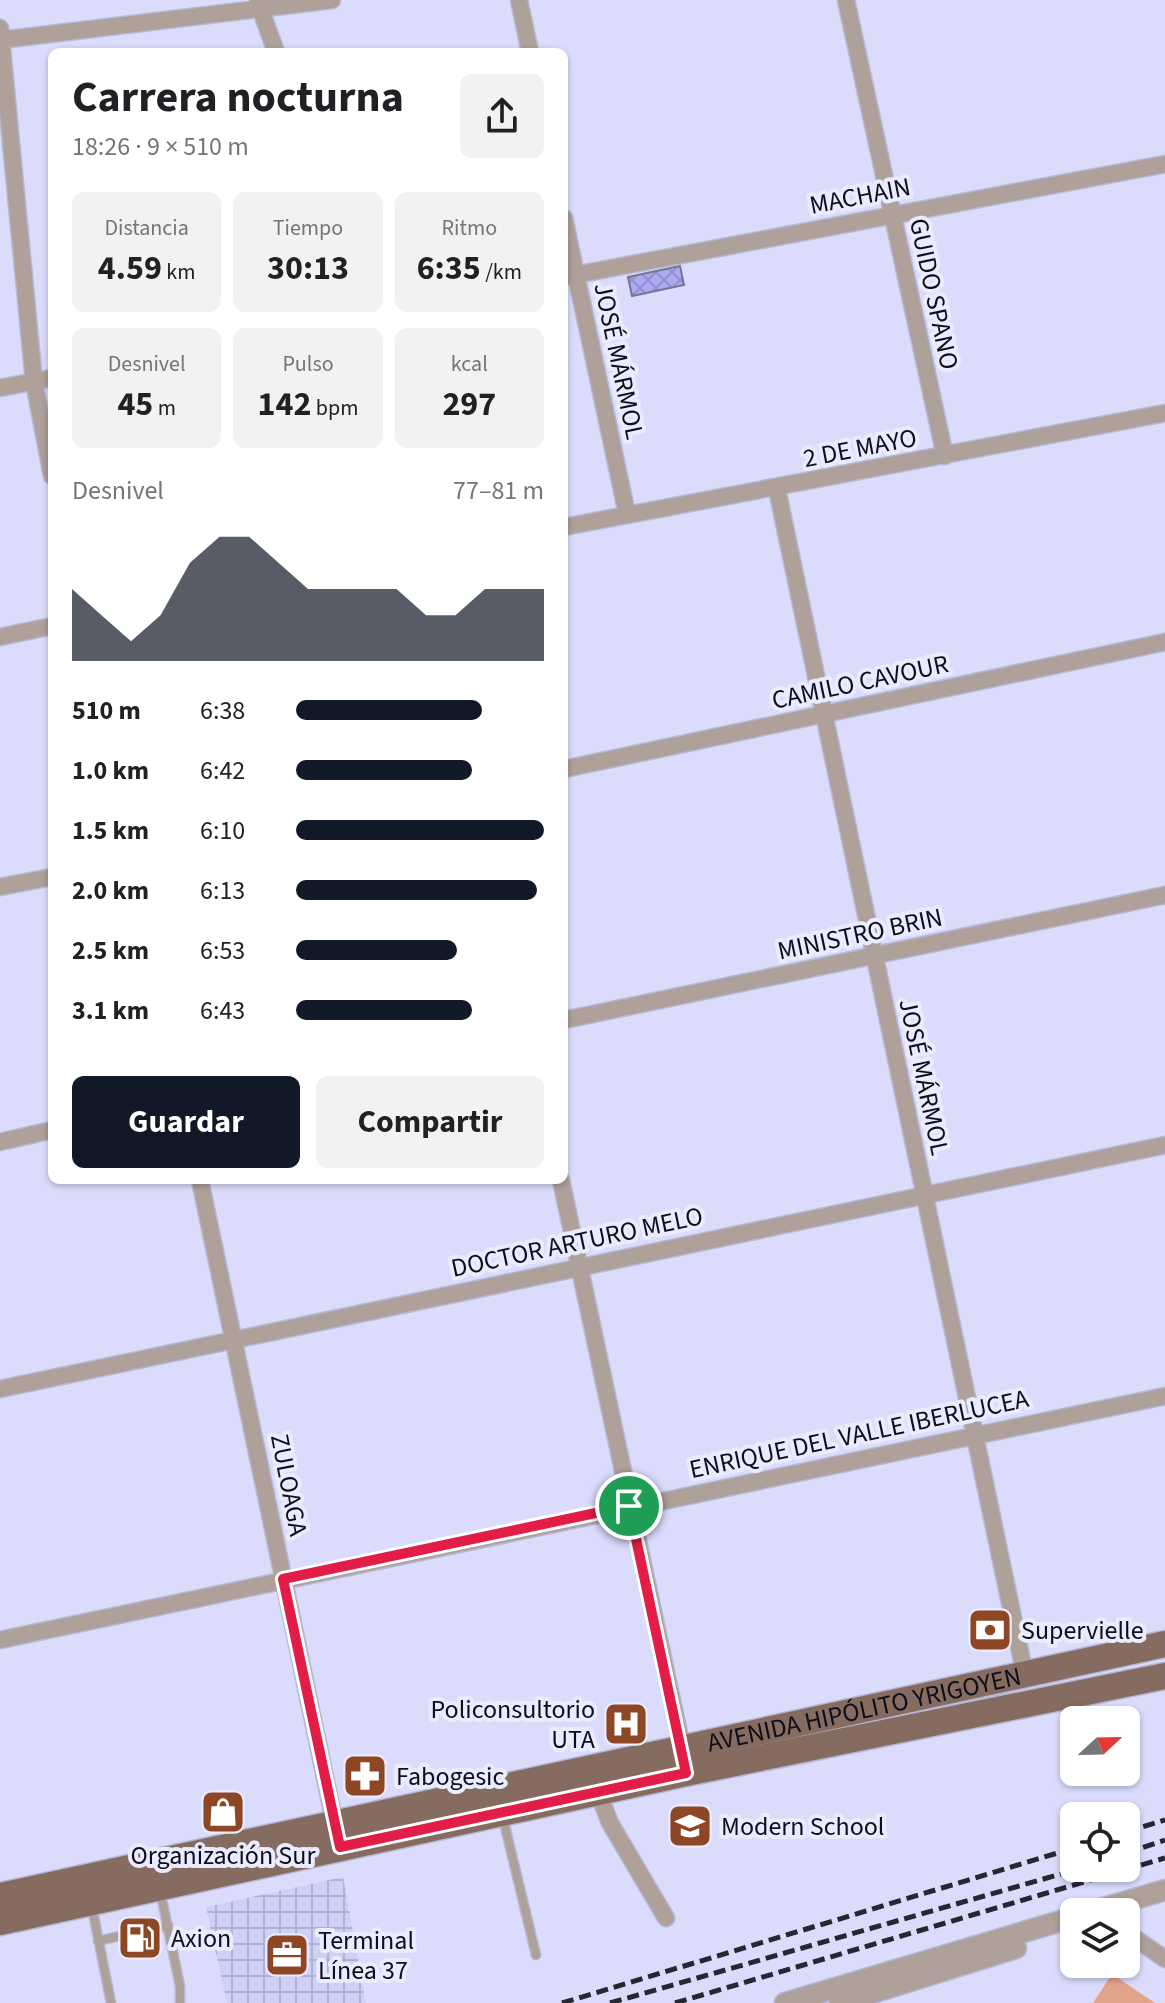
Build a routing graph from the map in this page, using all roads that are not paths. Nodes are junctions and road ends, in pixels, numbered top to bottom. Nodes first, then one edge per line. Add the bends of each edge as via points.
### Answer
1 (332, 0) edge
2 (519, 0) edge
3 (846, 0) edge
4 (259, 5) edge
5 (1, 36) edge
6 (275, 48) edge
7 (529, 48) edge
8 (1165, 164) edge
9 (892, 214) junction
10 (570, 276) edge
11 (48, 379) edge
12 (34, 382) junction
13 (0, 388) edge
14 (1165, 413) edge
15 (48, 455) edge
16 (945, 456) junction
17 (777, 489) junction
18 (627, 514) junction
19 (568, 526) edge
20 (48, 627) edge
21 (0, 637) edge
22 (1165, 642) edge
23 (824, 715) junction
24 (568, 768) edge
25 (48, 878) edge
26 (0, 887) edge
27 (1165, 895) edge
28 (873, 957) junction
29 (568, 1019) edge
30 (48, 1131) edge
31 (0, 1142) edge
32 (1165, 1145) edge
33 (201, 1184) edge
34 (562, 1184) edge
35 (925, 1195) junction
36 (580, 1266) junction
37 (235, 1339) junction
38 (0, 1389) edge
39 (1165, 1396) edge
40 (975, 1434) junction
41 (629, 1506) junction
42 (283, 1579) junction
43 (0, 1640) edge
44 (1165, 1644) edge
45 (1025, 1675) junction
46 (1165, 1676) edge
47 (684, 1761) junction
48 (598, 1792) junction
49 (501, 1813) junction
50 (337, 1835) junction
51 (159, 1886) junction
52 (1165, 1890) edge
53 (1140, 1901) edge
54 (91, 1902) junction
55 (1, 1910) edge
56 (666, 1918) dead end
57 (1060, 1921) edge
58 (168, 1925) junction
59 (1060, 1934) edge
60 (98, 1941) junction
61 (1140, 1942) edge
62 (536, 1955) dead end
63 (1165, 1959) edge
64 (111, 2003) edge
65 (180, 2003) edge
66 (785, 2003) edge
67 (840, 2003) edge

1 - 4 street
2 - 7 street
3 - 9 street, GUIDO SPANO
4 - 5 street
4 - 6 street
5 - 12 street
8 - 9 street, MACHAIN
9 - 10 street, MACHAIN
9 - 16 street, GUIDO SPANO
10 - 18 street, JOSÉ MÁRMOL
11 - 12 street
12 - 13 street
12 - 15 street
14 - 16 street, 2 DE MAYO
16 - 17 street, 2 DE MAYO
17 - 18 street, 2 DE MAYO
17 - 23 street, JOSÉ MÁRMOL
18 - 19 street, 2 DE MAYO
20 - 21 street
22 - 23 street, CAMILO CAVOUR
23 - 24 street, CAMILO CAVOUR
23 - 28 street, JOSÉ MÁRMOL
25 - 26 street
27 - 28 street, MINISTRO BRIN
28 - 29 street, MINISTRO BRIN
28 - 35 street, JOSÉ MÁRMOL
30 - 31 street
32 - 35 street, DOCTOR ARTURO MELO
33 - 37 street, ZULOAGA
34 - 36 street
35 - 36 street, DOCTOR ARTURO MELO
35 - 40 street, JOSÉ MÁRMOL
36 - 37 street, DOCTOR ARTURO MELO
36 - 41 street
37 - 38 street, DOCTOR ARTURO MELO
37 - 42 street, ZULOAGA
39 - 40 street, ENRIQUE DEL VALLE IBERLUCEA
40 - 41 street, ENRIQUE DEL VALLE IBERLUCEA
40 - 45 street, JOSÉ MÁRMOL
41 - 42 street, ENRIQUE DEL VALLE IBERLUCEA
41 - 47 street
42 - 43 street, ENRIQUE DEL VALLE IBERLUCEA
42 - 50 street, ZULOAGA
44 - 45 main road, AVENIDA HIPÓLITO YRIGOYEN
45 - 47 main road, AVENIDA HIPÓLITO YRIGOYEN
46 - 47 main road, AVENIDA HIPÓLITO YRIGOYEN
47 - 48 main road, AVENIDA HIPÓLITO YRIGOYEN
47 - 50 main road, AVENIDA HIPÓLITO YRIGOYEN
48 - 49 main road, AVENIDA HIPÓLITO YRIGOYEN
48 - 56 street via 610,1823
49 - 50 main road, AVENIDA HIPÓLITO YRIGOYEN
49 - 62 lane
50 - 51 main road, AVENIDA HIPÓLITO YRIGOYEN
50 - 55 main road, AVENIDA HIPÓLITO YRIGOYEN
51 - 54 main road, AVENIDA HIPÓLITO YRIGOYEN
51 - 58 lane
52 - 53 street
54 - 55 main road, AVENIDA HIPÓLITO YRIGOYEN
54 - 60 lane
57 - 66 street
58 - 60 lane
58 - 65 lane
59 - 67 street
60 - 64 lane
61 - 63 street

